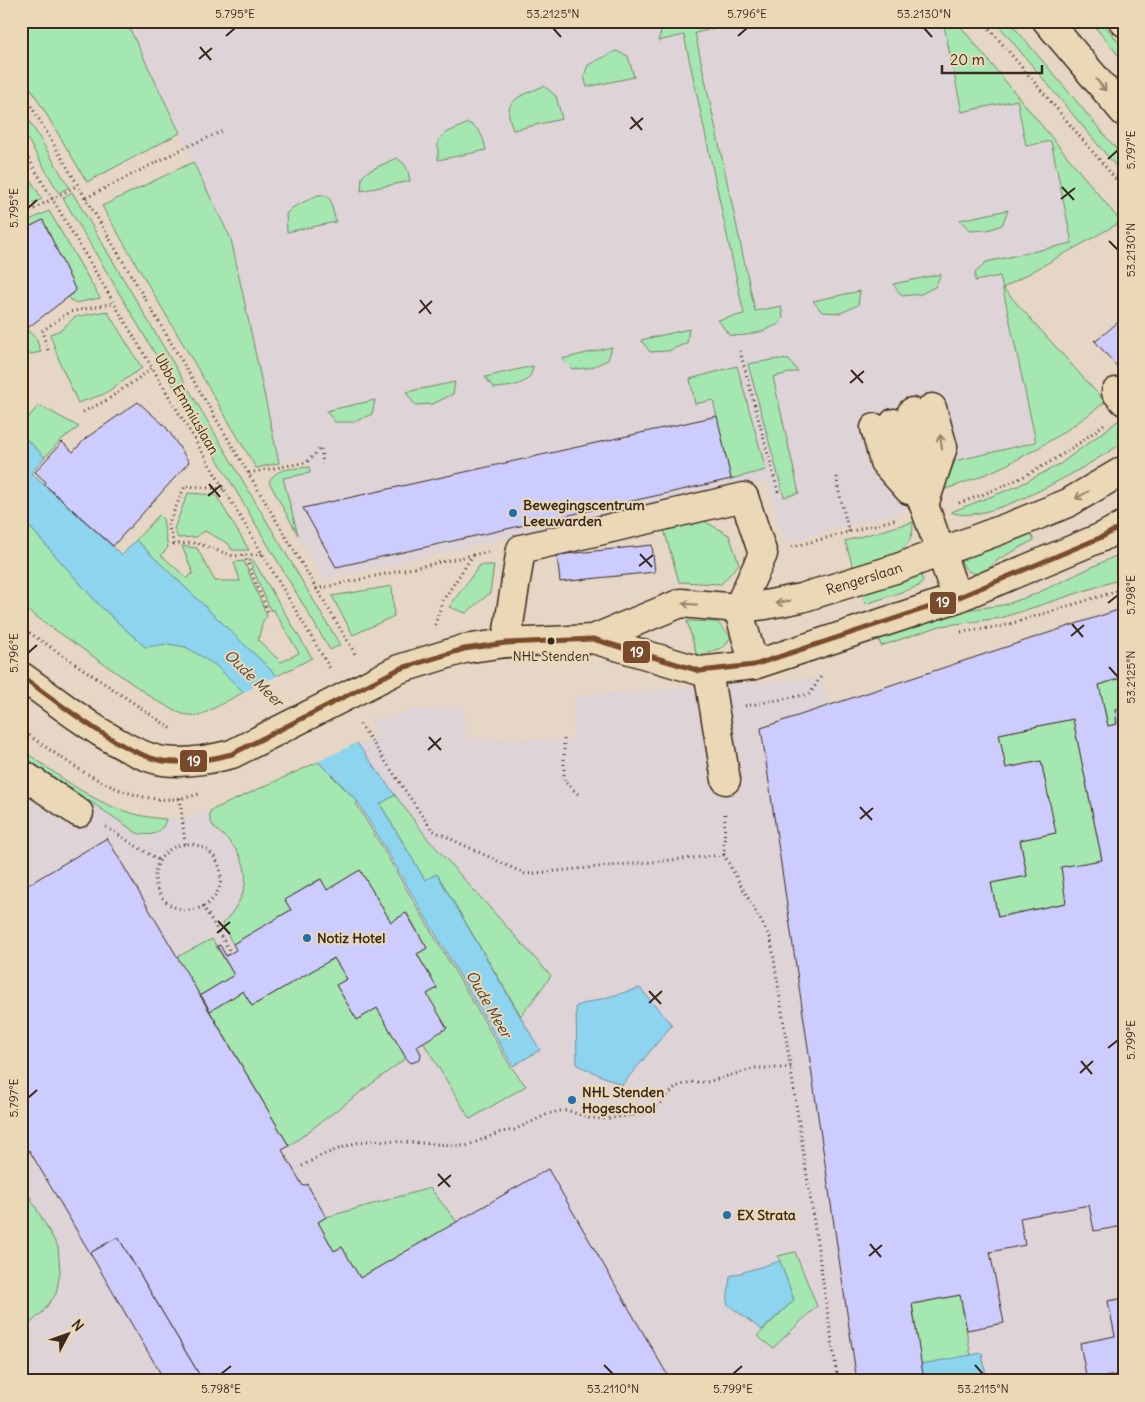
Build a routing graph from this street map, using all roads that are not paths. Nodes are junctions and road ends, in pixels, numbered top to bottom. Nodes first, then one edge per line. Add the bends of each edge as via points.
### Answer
1 (1047, 21) edge
2 (1124, 112) edge
3 (1124, 470) edge
4 (925, 508) junction
5 (1124, 524) edge
6 (940, 553) junction
7 (957, 598) junction
8 (738, 608) junction
9 (593, 639) junction
10 (506, 643) junction
11 (754, 664) junction
12 (708, 671) junction
13 (21, 676) edge
14 (21, 773) edge
15 (726, 780) road end
16 (79, 813) road end

1 -> 2 street
3 -> 6 street, Rengerslaan via 1068,503
4 -> 4 street via 943,447 904,418 902,457
4 - 6 street
5 - 7 street, Rengerslaan via 1068,552
6 - 7 street
6 -> 8 street, Rengerslaan via 801,598
7 - 11 street, Rengerslaan
8 -> 9 street, Rengerslaan via 681,603
8 - 10 street via 763,554 744,497 521,549
8 - 11 street
9 - 10 street, Rengerslaan
9 - 12 street, Rengerslaan via 700,672
10 - 13 street, Rengerslaan via 464,649 399,670 232,754 184,762 161,760 111,738
11 - 12 street, Rengerslaan
12 - 15 street
14 - 16 street

